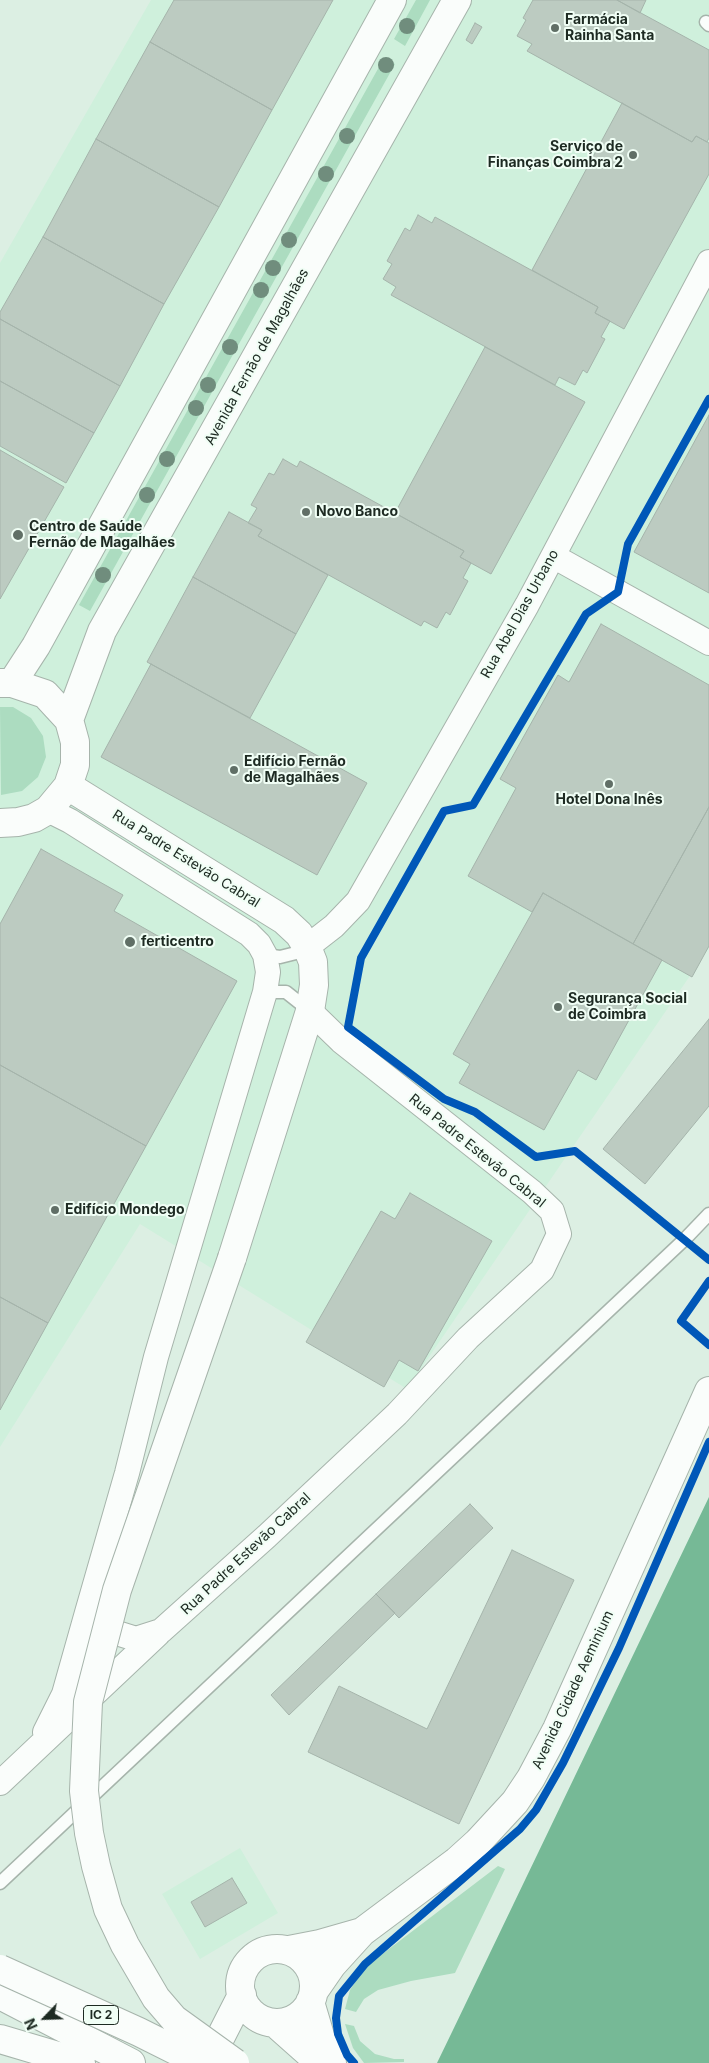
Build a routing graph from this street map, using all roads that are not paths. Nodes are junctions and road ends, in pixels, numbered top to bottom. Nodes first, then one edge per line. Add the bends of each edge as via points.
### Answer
1 (392, 0) edge
2 (457, 0) edge
3 (709, 262) edge
4 (553, 556) junction
5 (709, 642) edge
6 (6, 683) edge
7 (69, 720) junction
8 (68, 786) junction
9 (48, 810) junction
10 (0, 823) edge
11 (307, 947) junction
12 (265, 955) junction
13 (265, 992) junction
14 (310, 1011) junction
15 (709, 1214) edge
16 (709, 1392) edge
17 (88, 1609) junction
18 (161, 1631) junction
19 (39, 1745) junction
20 (0, 1783) edge
21 (0, 1883) edge
22 (362, 1932) junction
23 (289, 1950) junction
24 (0, 1969) edge
25 (0, 1995) edge
26 (242, 1995) junction
27 (312, 1997) junction
28 (271, 2022) junction
29 (0, 2039) edge
30 (213, 2058) edge
31 (81, 2063) edge
32 (131, 2063) edge
33 (320, 2063) edge
34 (332, 2063) edge

1 - 6 main road via 36,646
2 - 7 main road, Avenida Fernão de Magalhães via 102,631
3 - 4 street, Rua Abel Dias Urbano
4 - 5 street
4 - 11 street, Rua Abel Dias Urbano via 358,902
6 - 7 main road via 45,694
7 - 8 main road via 75,742 75,765
8 - 9 main road
8 - 11 main road, Rua Padre Estevão Cabral via 284,920
9 - 10 main road via 34,818
9 - 12 street via 249,934
11 - 12 lane via 280,957
11 - 14 main road, Rua Padre Estevão Cabral via 314,977
12 - 13 street via 268,972
13 - 14 lane via 286,992
13 - 17 street via 156,1357 128,1473
14 - 18 street, Rua Padre Estevão Cabral via 340,1041 532,1192 552,1212 559,1234 542,1270 468,1338 397,1414
14 - 30 main road, bridge via 232,1258 116,1590 88,1702 84,1791 89,1833 108,1909 152,1992
15 - 21 lane
16 - 22 main road, Avenida Cidade Aeminium via 557,1728 531,1778 515,1802 478,1842
17 - 18 street, Rua Padre Estevão Cabral via 104,1629 136,1639
17 - 19 street via 64,1694
18 - 19 street
19 - 20 street
22 - 23 main road
22 - 27 main road via 332,1965
23 - 26 main road via 276,1948 252,1958 240,1982
23 - 27 main road via 309,1966 314,1978
24 - 30 main road, IC 2, bridge via 139,2032
25 - 32 main road, IC 2
26 - 28 main road via 251,2011
26 - 30 main road
27 - 28 main road via 303,2012 294,2019
27 - 34 main road via 321,2039
28 - 30 main road
28 - 33 main road
29 - 31 main road

